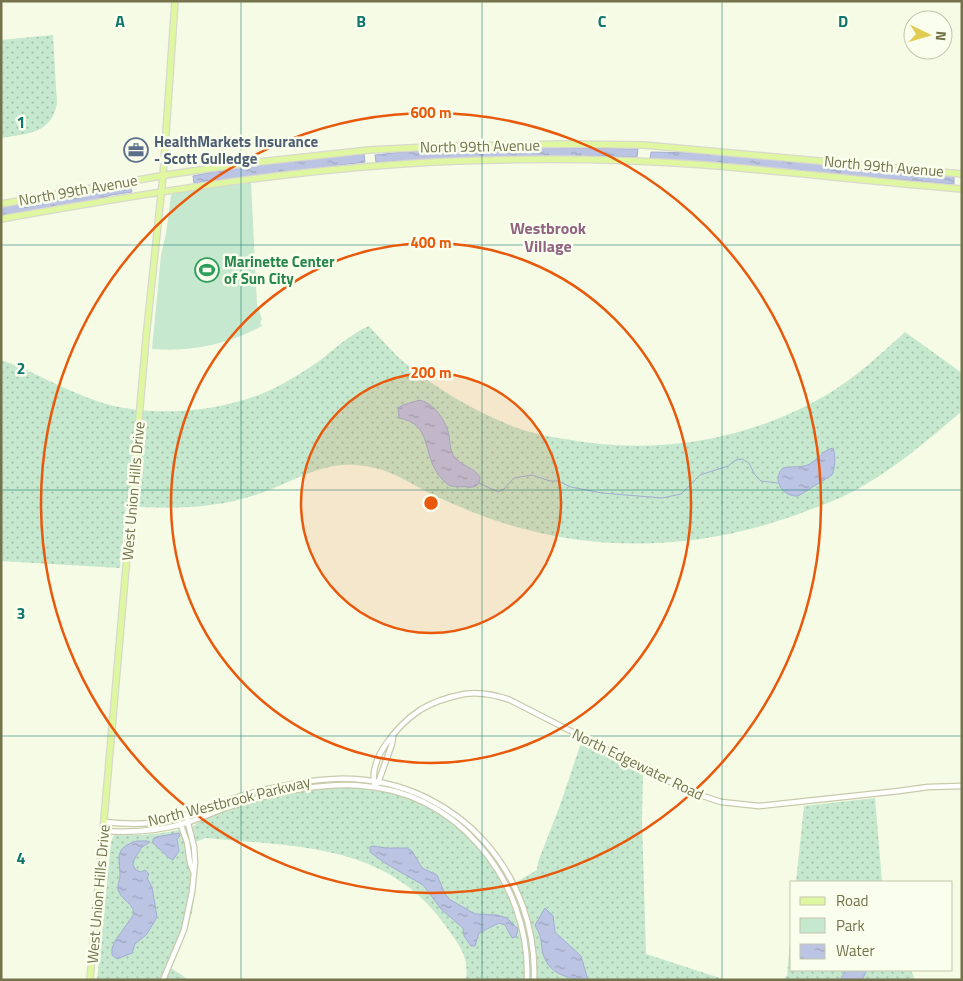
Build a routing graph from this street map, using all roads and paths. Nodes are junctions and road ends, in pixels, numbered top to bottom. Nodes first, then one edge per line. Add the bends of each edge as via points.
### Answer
1 (175, 1) edge
2 (962, 174) edge
3 (163, 176) junction
4 (962, 190) edge
5 (161, 192) junction
6 (1, 204) edge
7 (1, 219) edge
8 (393, 736) junction
9 (373, 780) junction
10 (380, 781) junction
11 (375, 786) junction
12 (962, 786) edge
13 (186, 814) junction
14 (179, 817) junction
15 (104, 822) junction
16 (188, 822) junction
17 (181, 824) junction
18 (103, 831) junction
19 (193, 872) junction
20 (90, 980) edge
21 (163, 980) edge
22 (526, 980) edge
23 (534, 980) edge

1 - 3 main road, West Union Hills Drive
2 - 3 main road, North 99th Avenue via 653,146 557,144 369,150
3 - 5 main road, West Union Hills Drive
3 - 6 main road, North 99th Avenue
4 - 5 main road, North 99th Avenue via 706,165 539,160 458,161 338,169 230,180
5 - 7 main road, North 99th Avenue
5 - 15 main road, West Union Hills Drive
8 - 9 street, North Edgewater Road via 380,755
8 - 10 street
8 - 12 street, North Edgewater Road via 408,720 434,703 465,694 485,694 516,703 675,785 720,802 759,806
9 - 10 street, North Westbrook Parkway
9 - 11 street
9 - 13 street, North Westbrook Parkway via 320,779 243,795
10 - 11 street
10 - 23 street, North Westbrook Parkway via 402,787 440,805 463,821 490,847 508,873 524,911 533,952
11 - 16 street, North Westbrook Parkway via 319,785 238,804
11 - 22 street, North Westbrook Parkway via 439,811 472,837 484,852 502,877 518,913 526,953
13 - 14 street, North Westbrook Parkway
13 - 16 street
14 - 15 street, North Westbrook Parkway via 146,823
14 - 17 street
15 - 18 main road, West Union Hills Drive
16 - 17 street, North Westbrook Parkway
16 - 19 street via 194,847
17 - 18 street, North Westbrook Parkway via 136,832
17 - 19 street
18 - 20 main road, West Union Hills Drive
19 - 21 street via 184,930

